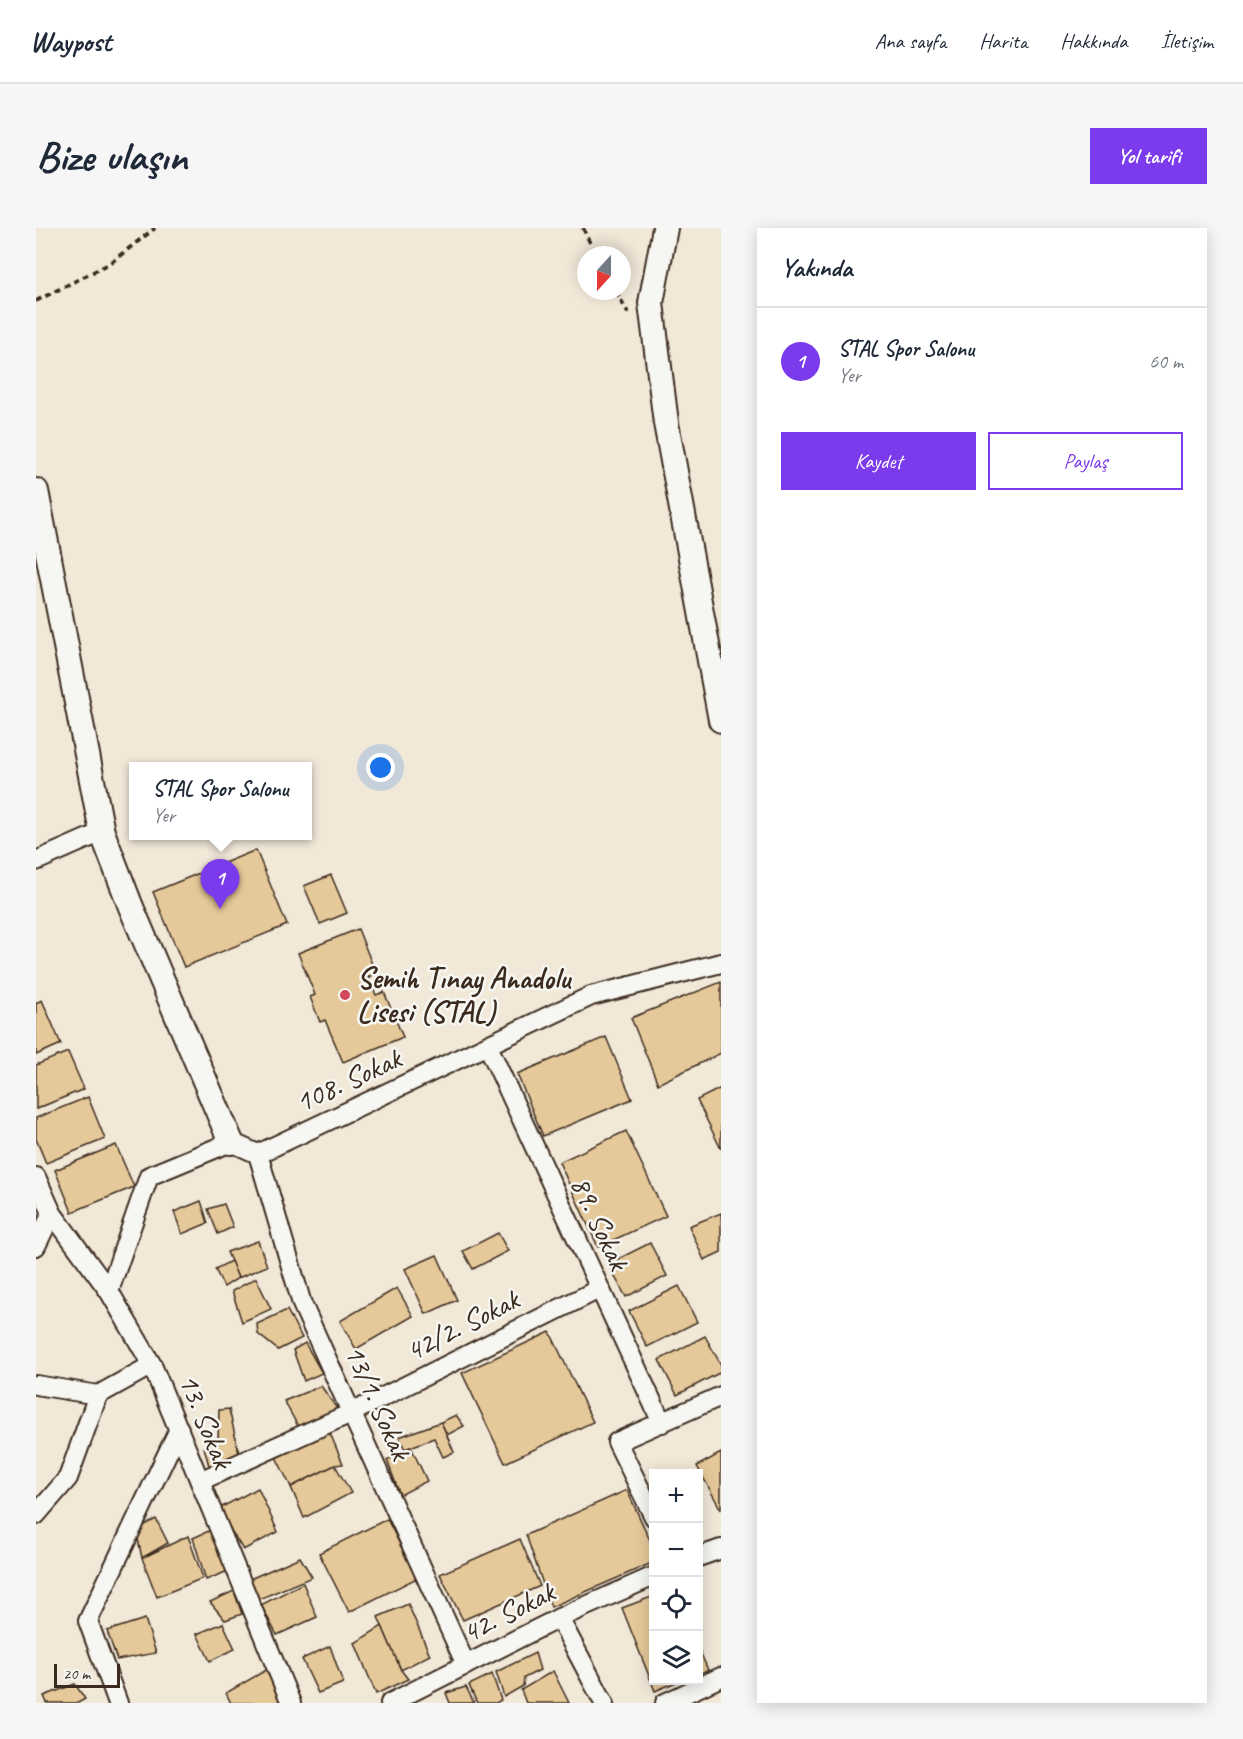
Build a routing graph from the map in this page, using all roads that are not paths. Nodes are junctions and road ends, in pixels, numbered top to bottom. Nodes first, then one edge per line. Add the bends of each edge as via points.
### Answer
1 (665, 228) edge
2 (36, 491) edge
3 (721, 720) edge
4 (102, 832) junction
5 (36, 861) edge
6 (721, 963) edge
7 (488, 1046) junction
8 (231, 1142) junction
9 (258, 1154) junction
10 (36, 1177) edge
11 (52, 1213) junction
12 (36, 1246) edge
13 (598, 1289) junction
14 (109, 1291) junction
15 (153, 1365) junction
16 (36, 1385) edge
17 (98, 1395) junction
18 (721, 1396) edge
19 (351, 1413) junction
20 (662, 1423) junction
21 (178, 1429) junction
22 (200, 1481) junction
23 (649, 1507) edge
24 (36, 1515) edge
25 (721, 1549) edge
26 (703, 1556) edge
27 (652, 1577) edge
28 (559, 1618) junction
29 (466, 1665) junction
30 (721, 1677) edge
31 (118, 1703) edge
32 (291, 1703) edge
33 (390, 1703) edge
34 (604, 1703) edge
35 (665, 1703) edge

1 - 3 street via 651,303 666,423
2 - 4 street
4 - 5 street
4 - 8 street
6 - 7 street, 108. Sokak via 591,996
7 - 9 street, 108. Sokak
7 - 13 street, 89. Sokak
8 - 9 street
8 - 14 street via 149,1176
9 - 19 street, 13/1. Sokak via 302,1304
10 - 11 street, 13. Sokak
11 - 12 street
11 - 14 street, 13. Sokak
13 - 19 street, 42/2. Sokak
13 - 20 street, 89. Sokak
14 - 15 street, 13. Sokak
15 - 17 street
15 - 21 street, 13. Sokak
16 - 17 street
17 - 24 street via 68,1478
18 - 20 street
19 - 22 street, 42/2. Sokak
19 - 29 street, 13/1. Sokak
20 - 23 street via 617,1442
21 - 22 street, 13. Sokak
21 - 31 street via 88,1621
22 - 32 street, 13. Sokak
25 - 26 street
27 - 28 street, 42. Sokak
28 - 29 street, 42. Sokak
28 - 34 street
29 - 33 street, 42. Sokak
30 - 35 street

